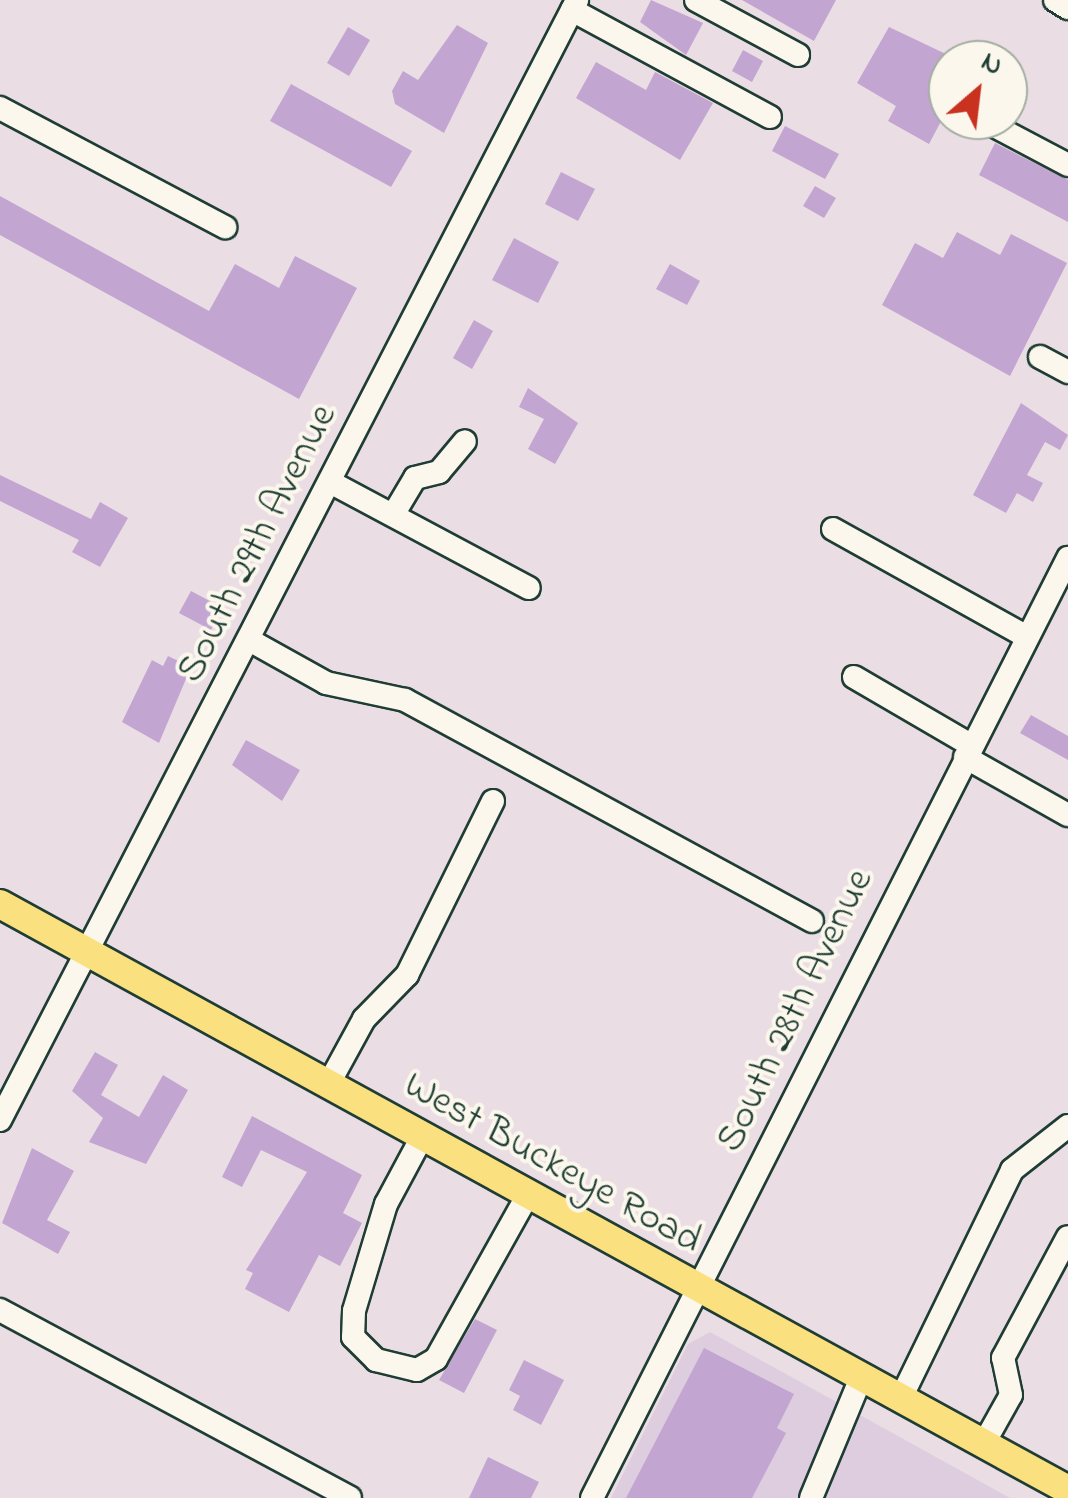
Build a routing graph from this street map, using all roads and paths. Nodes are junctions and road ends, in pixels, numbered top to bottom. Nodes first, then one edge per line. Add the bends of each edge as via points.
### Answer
1 (696, 0) edge
2 (1055, 0) edge
3 (574, 5) edge
4 (1068, 8) edge
5 (798, 55) dead end
6 (0, 108) edge
7 (770, 117) dead end
8 (1021, 140) edge
9 (1068, 165) edge
10 (225, 228) dead end
11 (1040, 357) dead end
12 (1068, 372) edge
13 (465, 441) dead end
14 (332, 483) junction
15 (393, 516) junction
16 (832, 528) dead end
17 (1068, 558) edge
18 (529, 588) dead end
19 (1027, 637) junction
20 (251, 641) junction
21 (854, 677) dead end
22 (968, 751) junction
23 (493, 802) dead end
24 (1068, 815) edge
25 (0, 904) edge
26 (812, 921) dead end
27 (88, 952) junction
28 (328, 1085) junction
29 (0, 1120) edge
30 (1068, 1126) edge
31 (422, 1137) junction
32 (527, 1196) junction
33 (1068, 1237) edge
34 (701, 1292) junction
35 (0, 1310) edge
36 (861, 1378) junction
37 (900, 1400) junction
38 (984, 1444) junction
39 (1068, 1490) edge
40 (350, 1498) edge
41 (592, 1498) edge
42 (812, 1498) edge

1 - 5 street
2 - 4 street
3 - 7 street
3 - 14 street, South 29th Avenue
6 - 10 street
8 - 9 street
11 - 12 street
13 - 15 street via 440,472 415,478
14 - 15 street
14 - 20 street, South 29th Avenue
15 - 18 street
16 - 19 street
17 - 19 street, South 28th Avenue
19 - 22 street, South 28th Avenue
20 - 26 street via 326,683 405,700
20 - 27 street, South 29th Avenue
21 - 22 street
22 - 24 street
22 - 34 street, South 28th Avenue
23 - 28 street via 407,975 364,1019
25 - 27 main road, West Buckeye Road
27 - 28 main road, West Buckeye Road
27 - 29 street, South 29th Avenue
28 - 31 main road, West Buckeye Road
30 - 37 street via 1012,1170
31 - 32 main road, West Buckeye Road
31 - 32 street via 386,1204 354,1311 353,1336 376,1360 417,1370 436,1359
32 - 34 main road, West Buckeye Road
33 - 38 street via 1004,1358 1011,1395
34 - 36 main road, West Buckeye Road
34 - 41 street, South 28th Avenue
35 - 40 street
36 - 37 main road, West Buckeye Road
36 - 42 street
37 - 38 main road, West Buckeye Road
38 - 39 main road, West Buckeye Road

